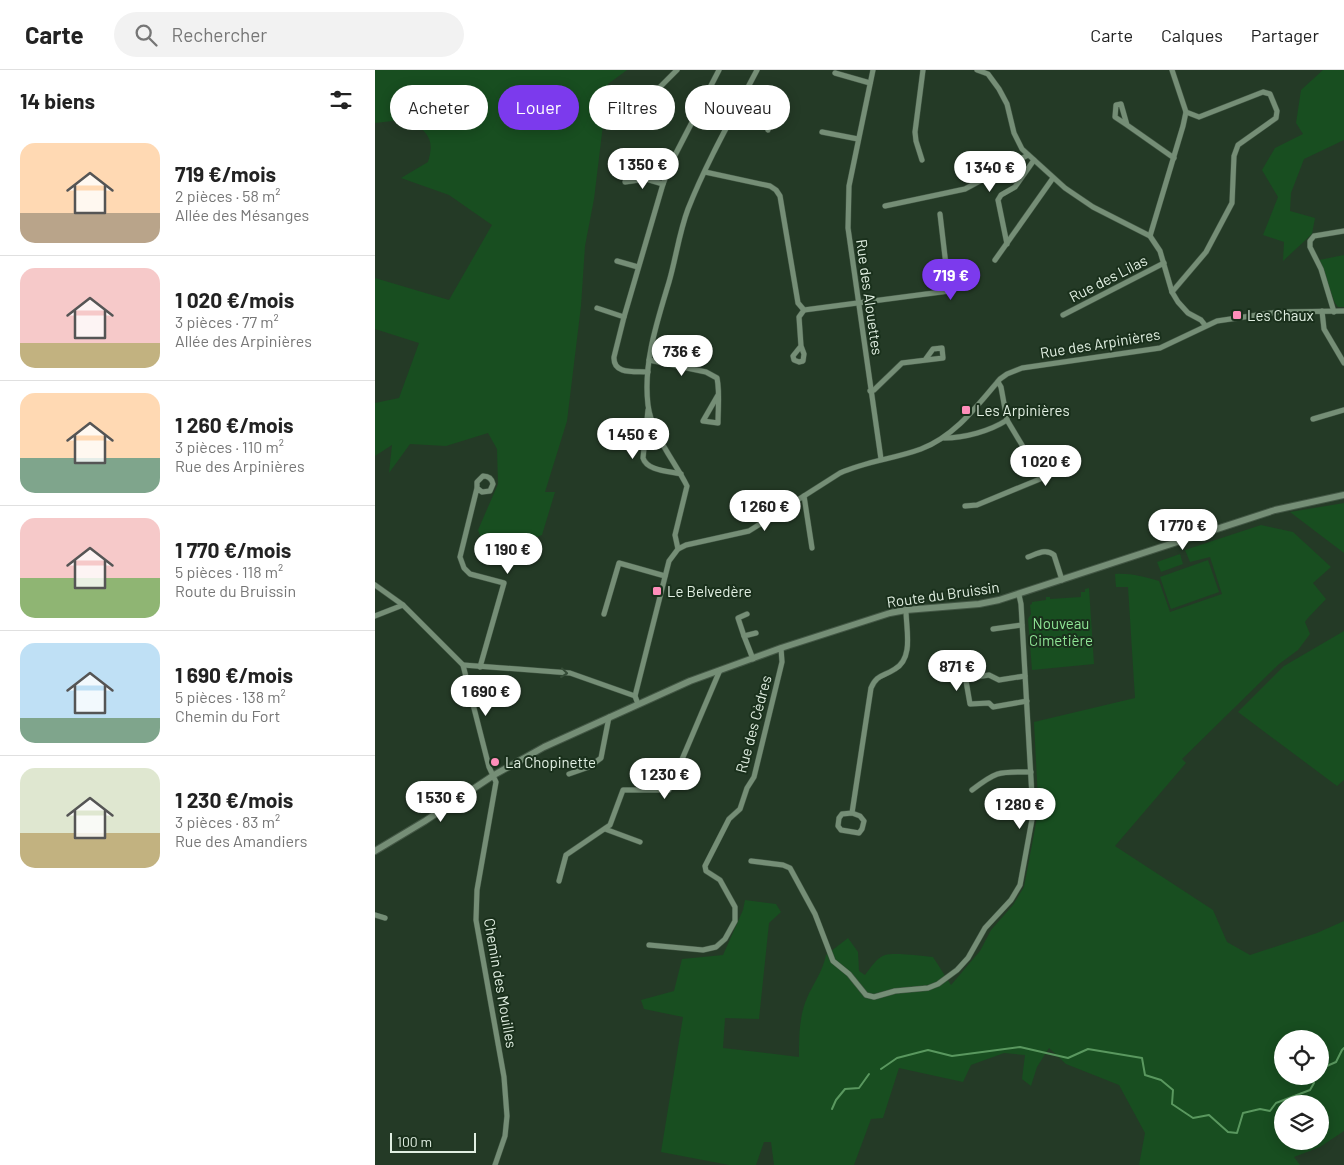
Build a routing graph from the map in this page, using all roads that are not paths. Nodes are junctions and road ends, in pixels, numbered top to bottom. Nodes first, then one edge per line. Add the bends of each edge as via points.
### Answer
1 (677, 70) edge
2 (719, 70) edge
3 (757, 70) edge
4 (873, 70) edge
5 (923, 70) edge
6 (977, 70) edge
7 (1173, 70) edge
8 (987, 72) edge
9 (835, 73) dead end
10 (870, 83) junction
11 (662, 85) edge
12 (749, 85) edge
13 (1186, 112) junction
14 (1127, 125) dead end
15 (726, 130) edge
16 (822, 132) dead end
17 (858, 139) junction
18 (1028, 155) junction
19 (1174, 158) junction
20 (922, 160) dead end
21 (1034, 160) junction
22 (705, 172) junction
23 (1053, 178) junction
24 (625, 182) dead end
25 (663, 184) junction
26 (885, 206) dead end
27 (940, 214) dead end
28 (1344, 231) edge
29 (1150, 236) junction
30 (1007, 244) junction
31 (995, 260) dead end
32 (617, 261) dead end
33 (1164, 263) junction
34 (638, 267) junction
35 (1172, 292) junction
36 (858, 303) junction
37 (597, 308) dead end
38 (804, 310) junction
39 (1344, 311) edge
40 (1322, 312) junction
41 (1334, 312) junction
42 (1063, 315) dead end
43 (624, 317) junction
44 (1205, 326) junction
45 (801, 346) dead end
46 (649, 360) junction
47 (925, 360) dead end
48 (1344, 363) edge
49 (648, 372) junction
50 (998, 382) junction
51 (870, 391) junction
52 (718, 395) junction
53 (649, 407) junction
54 (1344, 410) edge
55 (1313, 419) dead end
56 (1007, 420) junction
57 (659, 437) junction
58 (944, 438) junction
59 (644, 441) junction
60 (881, 459) junction
61 (681, 474) junction
62 (477, 488) dead end
63 (1344, 495) edge
64 (804, 496) junction
65 (965, 506) dead end
66 (812, 548) dead end
67 (678, 549) junction
68 (1028, 557) dead end
69 (665, 576) junction
70 (1062, 580) junction
71 (375, 584) edge
72 (1019, 594) junction
73 (403, 605) junction
74 (906, 610) junction
75 (605, 614) dead end
76 (747, 614) dead end
77 (375, 616) edge
78 (1022, 624) junction
79 (993, 629) dead end
80 (756, 633) dead end
81 (744, 636) junction
82 (781, 648) junction
83 (753, 658) junction
84 (463, 665) junction
85 (480, 667) junction
86 (720, 670) junction
87 (1025, 676) junction
88 (635, 696) junction
89 (1027, 701) junction
90 (638, 704) junction
91 (609, 717) junction
92 (1031, 772) junction
93 (569, 774) dead end
94 (494, 775) junction
95 (972, 790) dead end
96 (851, 813) junction
97 (605, 828) junction
98 (640, 842) dead end
99 (375, 851) edge
100 (751, 861) dead end
101 (559, 881) dead end
102 (375, 916) edge
103 (385, 918) dead end
104 (649, 945) dead end
105 (495, 1165) edge

1 - 11 street
2 - 25 street
3 - 12 street
4 - 10 street, Rue des Alouettes
5 - 20 street via 915,132
6 - 8 street
7 - 13 street
8 - 18 street via 1007,104 1014,132
9 - 10 street
10 - 17 street, Rue des Alouettes
13 - 19 street
13 - 35 street via 1199,117 1263,92 1270,94 1277,111 1276,118 1238,145 1234,156 1232,203 1206,252
14 - 19 street
15 - 22 street
16 - 17 street
17 - 36 street, Rue des Alouettes via 849,186 848,228
18 - 21 street
18 - 26 street via 965,189
19 - 29 street
21 - 23 street
21 - 30 street via 1015,187 998,200
22 - 38 street via 776,190 780,196 798,303
22 - 46 street via 678,243 651,339
23 - 29 street via 1093,207
23 - 30 street
24 - 25 street via 646,179
25 - 34 street
27 - 36 street via 949,291
28 - 41 street via 1314,236 1310,241
29 - 33 street
30 - 31 street
32 - 34 street
33 - 35 street
33 - 42 street, Rue des Lilas
34 - 43 street
35 - 44 street via 1188,313
36 - 38 street
36 - 51 street, Rue des Alouettes
37 - 43 street
38 - 45 street via 799,317
39 - 41 street, Rue des Arpinières
40 - 41 street, Rue des Arpinières
40 - 44 street, Rue des Arpinières via 1278,312 1217,321
40 - 48 street via 1324,329
43 - 49 street via 614,362 622,371
44 - 50 street, Rue des Arpinières via 1159,348 1022,368
46 - 49 street
46 - 52 street via 713,375 718,382
47 - 51 street via 902,363
49 - 53 street
50 - 56 street
50 - 58 street, Rue des Arpinières
51 - 60 street, Rue des Alouettes
52 - 52 street via 718,423 703,421 708,412
53 - 57 street
53 - 59 street
54 - 55 street
56 - 58 street, Rue des Arpinières via 998,426
56 - 65 street via 1043,474 1040,479 977,505
57 - 59 street
57 - 61 street
58 - 60 street, Rue des Arpinières via 919,450
59 - 61 street via 643,458 647,466
60 - 64 street, Rue des Arpinières via 840,473
61 - 67 street via 687,492 675,536
62 - 85 street via 460,557 470,574 504,583
63 - 70 street, Route du Bruissin via 1275,510
64 - 66 street
64 - 67 street, Rue des Arpinières via 749,530
67 - 69 street via 669,561
68 - 70 street via 1051,552
69 - 75 street via 619,563
69 - 88 street
70 - 72 street, Route du Bruissin
71 - 73 street
72 - 74 street, Route du Bruissin via 979,604
72 - 78 street
73 - 77 street
73 - 84 street
74 - 82 street, Route du Bruissin
74 - 96 street via 907,653 895,669 881,675 871,688
76 - 81 street via 738,618
78 - 79 street
78 - 87 street
80 - 81 street
81 - 83 street
82 - 83 street, Route du Bruissin
82 - 104 street, Rue des Cèdres via 782,662 754,778 740,809 729,819 705,866 706,871 720,880 735,907 735,921 725,940 716,947 703,950
83 - 86 street, Route du Bruissin
84 - 85 street
84 - 94 street via 489,768
85 -> 88 street via 571,673
86 - 90 street, Route du Bruissin
86 - 97 street via 669,790 623,790 610,825
87 - 89 street
87 - 89 street via 999,680 989,675 966,681 969,704 989,703 993,707
88 - 90 street
89 - 92 street
90 - 91 street, Route du Bruissin
91 - 93 street via 601,758 589,767
91 - 94 street, Route du Bruissin
92 - 95 street via 999,772
92 - 100 street via 1033,814 1021,885 985,928 968,958 948,978 928,988 874,997 866,995 833,961 815,914 790,868
94 - 99 street, Route du Bruissin
94 - 105 street, Chemin des Mouilles via 496,782 477,890 476,920 506,1096 505,1136
96 - 96 street via 860,816 864,822 859,833 841,830 838,826 842,814
97 - 98 street
97 - 101 street via 566,855
102 - 103 street

